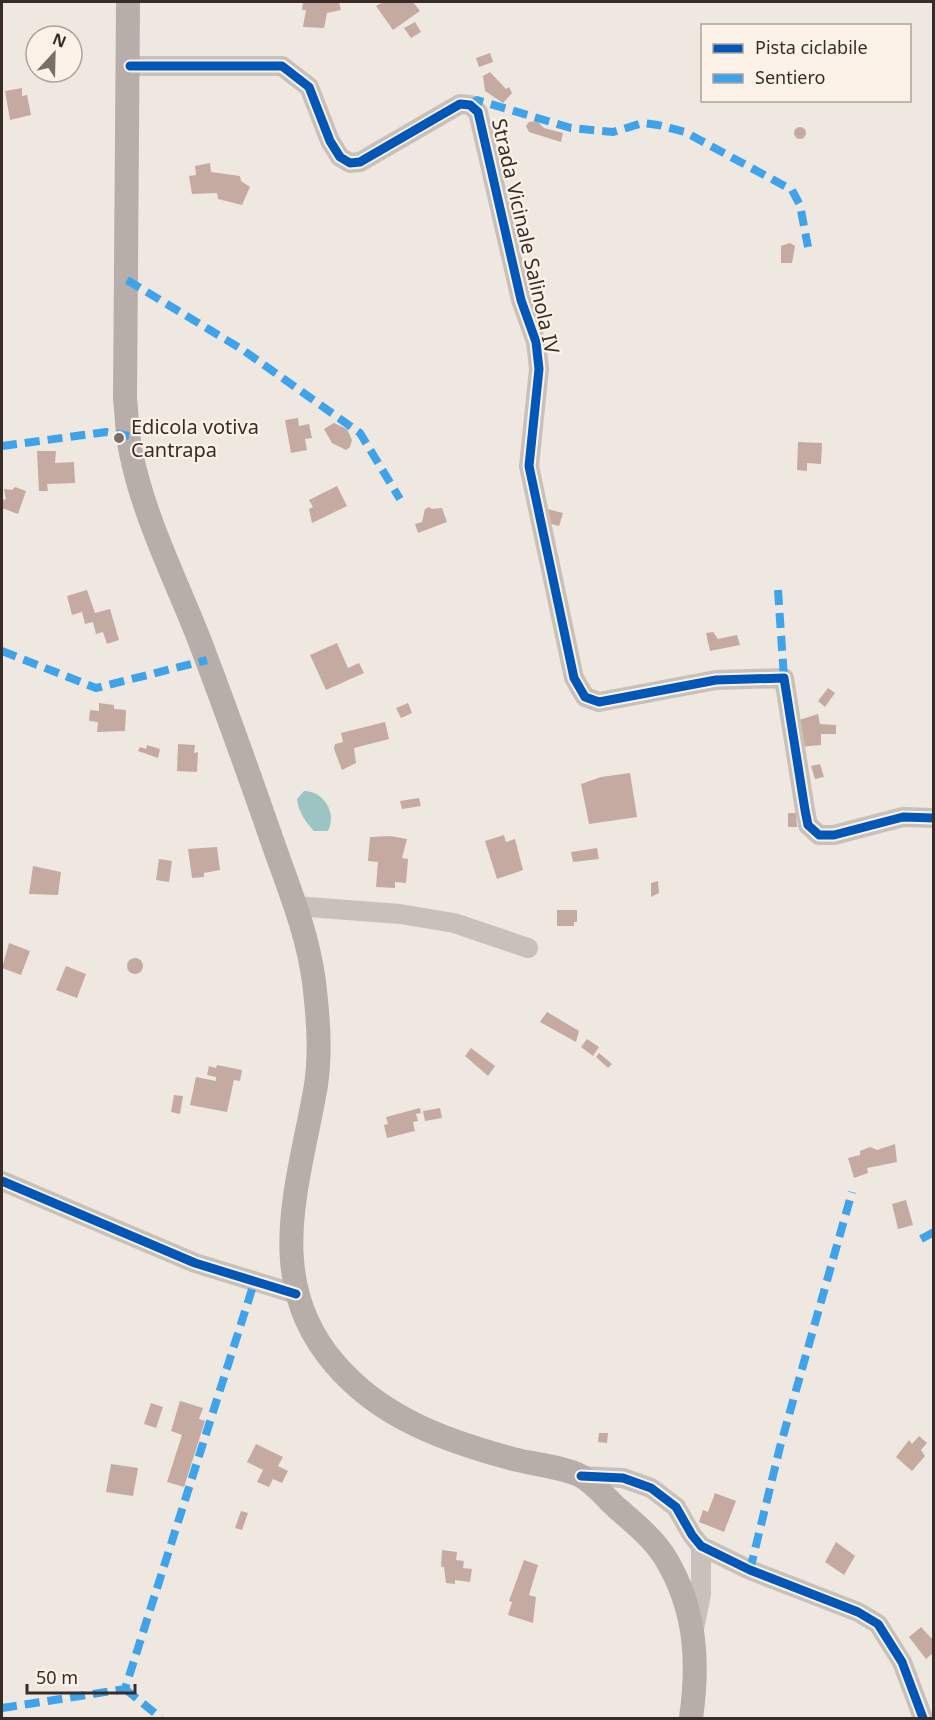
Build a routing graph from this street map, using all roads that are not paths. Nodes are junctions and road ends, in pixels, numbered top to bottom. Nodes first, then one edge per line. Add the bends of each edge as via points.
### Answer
1 (128, 2) edge
2 (130, 66) junction
3 (933, 818) edge
4 (295, 906) junction
5 (528, 948) dead end
6 (2, 1181) edge
7 (296, 1294) junction
8 (581, 1476) junction
9 (701, 1546) junction
10 (694, 1629) junction
11 (691, 1719) edge
12 (923, 1719) edge

1 - 2 main road
2 - 3 street, Strada Vicinale Salinola IV via 282,66 309,87 330,141 340,157 350,163 360,162 460,104 470,105 478,112 521,300 536,342 539,369 529,466 574,678 585,697 599,702 716,680 784,678 808,825 819,835 834,835 903,817
2 - 4 main road via 125,398 130,453
4 - 5 street via 400,914 454,923
4 - 7 main road via 313,980 319,1038 316,1081 291,1214 290,1251
6 - 7 street via 195,1263
7 - 8 main road via 311,1329 334,1364 379,1405 418,1428 465,1446
8 - 9 street via 623,1478 651,1488 676,1507
8 - 10 main road via 628,1517 665,1557
9 - 10 street via 701,1594
9 - 12 street via 878,1624 902,1662
10 - 11 main road via 696,1682

